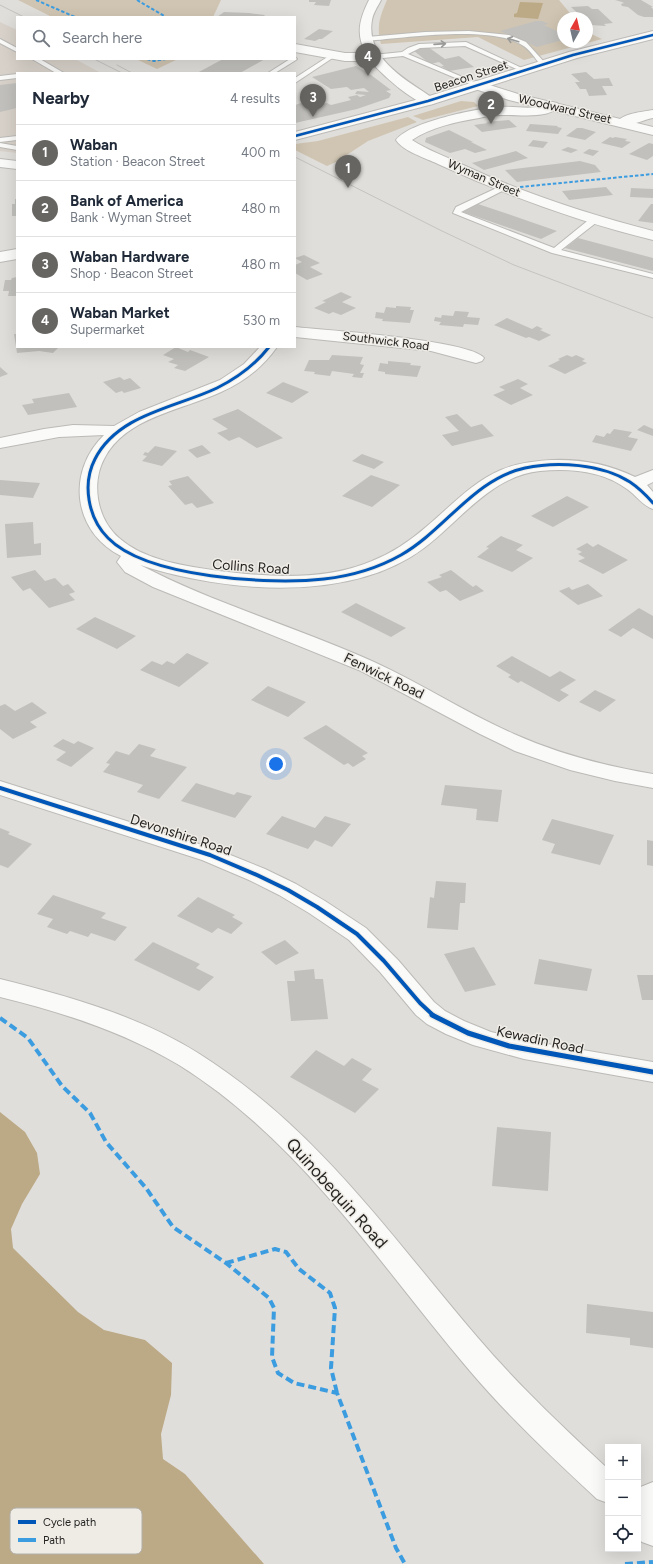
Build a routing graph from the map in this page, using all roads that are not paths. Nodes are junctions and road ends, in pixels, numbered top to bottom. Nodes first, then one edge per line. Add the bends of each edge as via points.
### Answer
1 (375, 0) edge
2 (653, 35) edge
3 (367, 39) junction
4 (0, 41) edge
5 (296, 48) edge
6 (16, 49) edge
7 (308, 50) junction
8 (404, 54) junction
9 (334, 55) junction
10 (373, 57) junction
11 (296, 58) edge
12 (37, 60) edge
13 (292, 60) edge
14 (543, 64) junction
15 (523, 70) junction
16 (58, 72) edge
17 (273, 72) edge
18 (16, 76) edge
19 (0, 78) edge
20 (296, 80) edge
21 (477, 85) junction
22 (514, 97) junction
23 (428, 101) junction
24 (552, 106) junction
25 (488, 112) junction
26 (653, 114) edge
27 (623, 123) junction
28 (653, 131) edge
29 (296, 136) edge
30 (16, 138) edge
31 (0, 140) edge
32 (0, 145) edge
33 (16, 148) edge
34 (0, 163) edge
35 (16, 165) edge
36 (504, 188) junction
37 (594, 220) junction
38 (653, 236) edge
39 (554, 251) junction
40 (16, 254) edge
41 (0, 257) edge
42 (653, 276) edge
43 (296, 332) edge
44 (268, 348) edge
45 (476, 358) dead end
46 (118, 432) junction
47 (0, 443) edge
48 (653, 475) edge
49 (635, 484) junction
50 (653, 503) edge
51 (132, 555) junction
52 (653, 781) edge
53 (0, 788) edge
54 (0, 988) edge
55 (428, 1012) joint
56 (653, 1072) edge
57 (605, 1486) edge
58 (653, 1496) edge
59 (641, 1502) edge
60 (641, 1521) edge
61 (653, 1532) edge

1 - 3 street via 366,22
2 - 14 street, Beacon Street
3 - 10 street
14 -> 3 lane via 522,42 490,34 440,34
4 - 6 lane
5 - 7 street
7 - 9 street
7 - 11 lane
8 - 10 lane
8 -> 15 lane via 410,48 419,46 466,44
8 - 21 lane
9 - 10 street
9 - 20 lane
10 - 23 street via 385,70
12 - 16 lane
13 - 17 lane
14 - 15 street, Beacon Street
15 - 21 street, Beacon Street
18 - 19 lane
21 - 22 street, Woodward Street
21 - 23 street, Beacon Street
22 - 24 street, Woodward Street
22 - 25 street, Wyman Street
23 - 29 street, Beacon Street
24 - 25 street, Wyman Street via 539,110
24 - 27 street, Woodward Street
25 - 36 street, Wyman Street via 434,126 409,135 403,140
26 - 27 street via 639,116
27 - 28 street, Woodward Street
30 - 31 lane
32 - 33 lane
34 - 35 street
36 - 37 street, Wyman Street
36 - 39 lane via 459,208 457,212
37 - 38 street, Wyman Street
37 - 39 lane
39 - 42 lane
40 - 41 street
43 - 45 street, Southwick Road via 423,345
44 - 46 street, Collins Road via 250,368 222,386 152,413
46 - 47 street via 78,430
46 - 51 street, Collins Road via 96,457 88,481 89,498 93,515 105,535
48 - 49 street
49 - 50 street, Collins Road
49 - 51 street, Collins Road via 590,468 550,465 522,469 492,481 422,541 400,556 374,568 328,578 290,581 234,579 176,569
51 - 52 street, Fenwick Road via 128,559 128,565 160,583 361,664 527,747 571,764
53 - 55 street, Devonshire Road via 210,855 283,888 327,913 364,940 390,966
54 - 57 street, Quinobequin Road via 63,1005 143,1035 190,1060 259,1111 339,1190 495,1379
55 - 56 street, Kewadin Road via 442,1021 488,1040 533,1051
58 - 59 street
60 - 61 street

